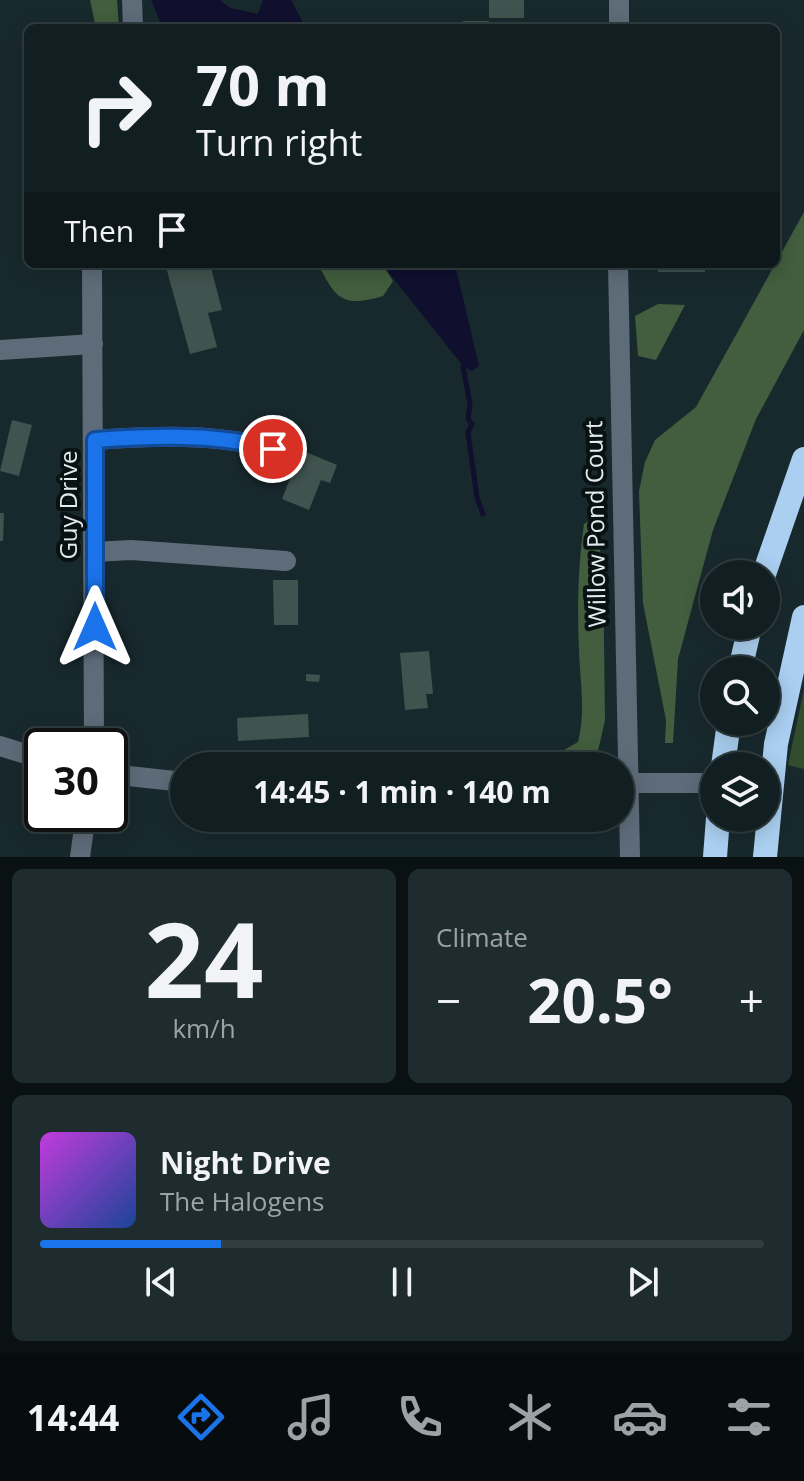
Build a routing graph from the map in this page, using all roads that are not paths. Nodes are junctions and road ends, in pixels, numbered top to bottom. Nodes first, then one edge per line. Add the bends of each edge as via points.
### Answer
1 (132, 0) edge
2 (619, 0) edge
3 (133, 24) edge
4 (619, 24) edge
5 (92, 268) edge
6 (618, 268) edge
7 (93, 344) junction
8 (0, 350) edge
9 (95, 440) junction
10 (273, 449) dead end
11 (804, 459) edge
12 (94, 552) junction
13 (769, 560) edge
14 (286, 561) dead end
15 (804, 617) edge
16 (94, 728) edge
17 (0, 746) edge
18 (624, 752) edge
19 (775, 752) edge
20 (24, 753) edge
21 (128, 776) edge
22 (170, 780) edge
23 (634, 783) edge
24 (700, 783) edge
25 (83, 832) edge
26 (628, 832) edge
27 (717, 832) edge
28 (766, 832) edge
29 (80, 857) edge
30 (630, 857) edge
31 (715, 857) edge
32 (765, 857) edge

1 - 3 street
2 - 4 street
5 - 7 street, Guy Drive
6 - 18 street, Willow Pond Court
7 - 8 street
7 - 9 street, Guy Drive
9 - 10 street via 232,440
9 - 12 street, Guy Drive
11 - 13 highway
12 - 14 street
12 - 16 street, Guy Drive
15 - 19 highway
17 - 20 street
21 - 22 street
23 - 24 street
25 - 29 street
26 - 30 street, Willow Pond Court
27 - 31 highway
28 - 32 highway

